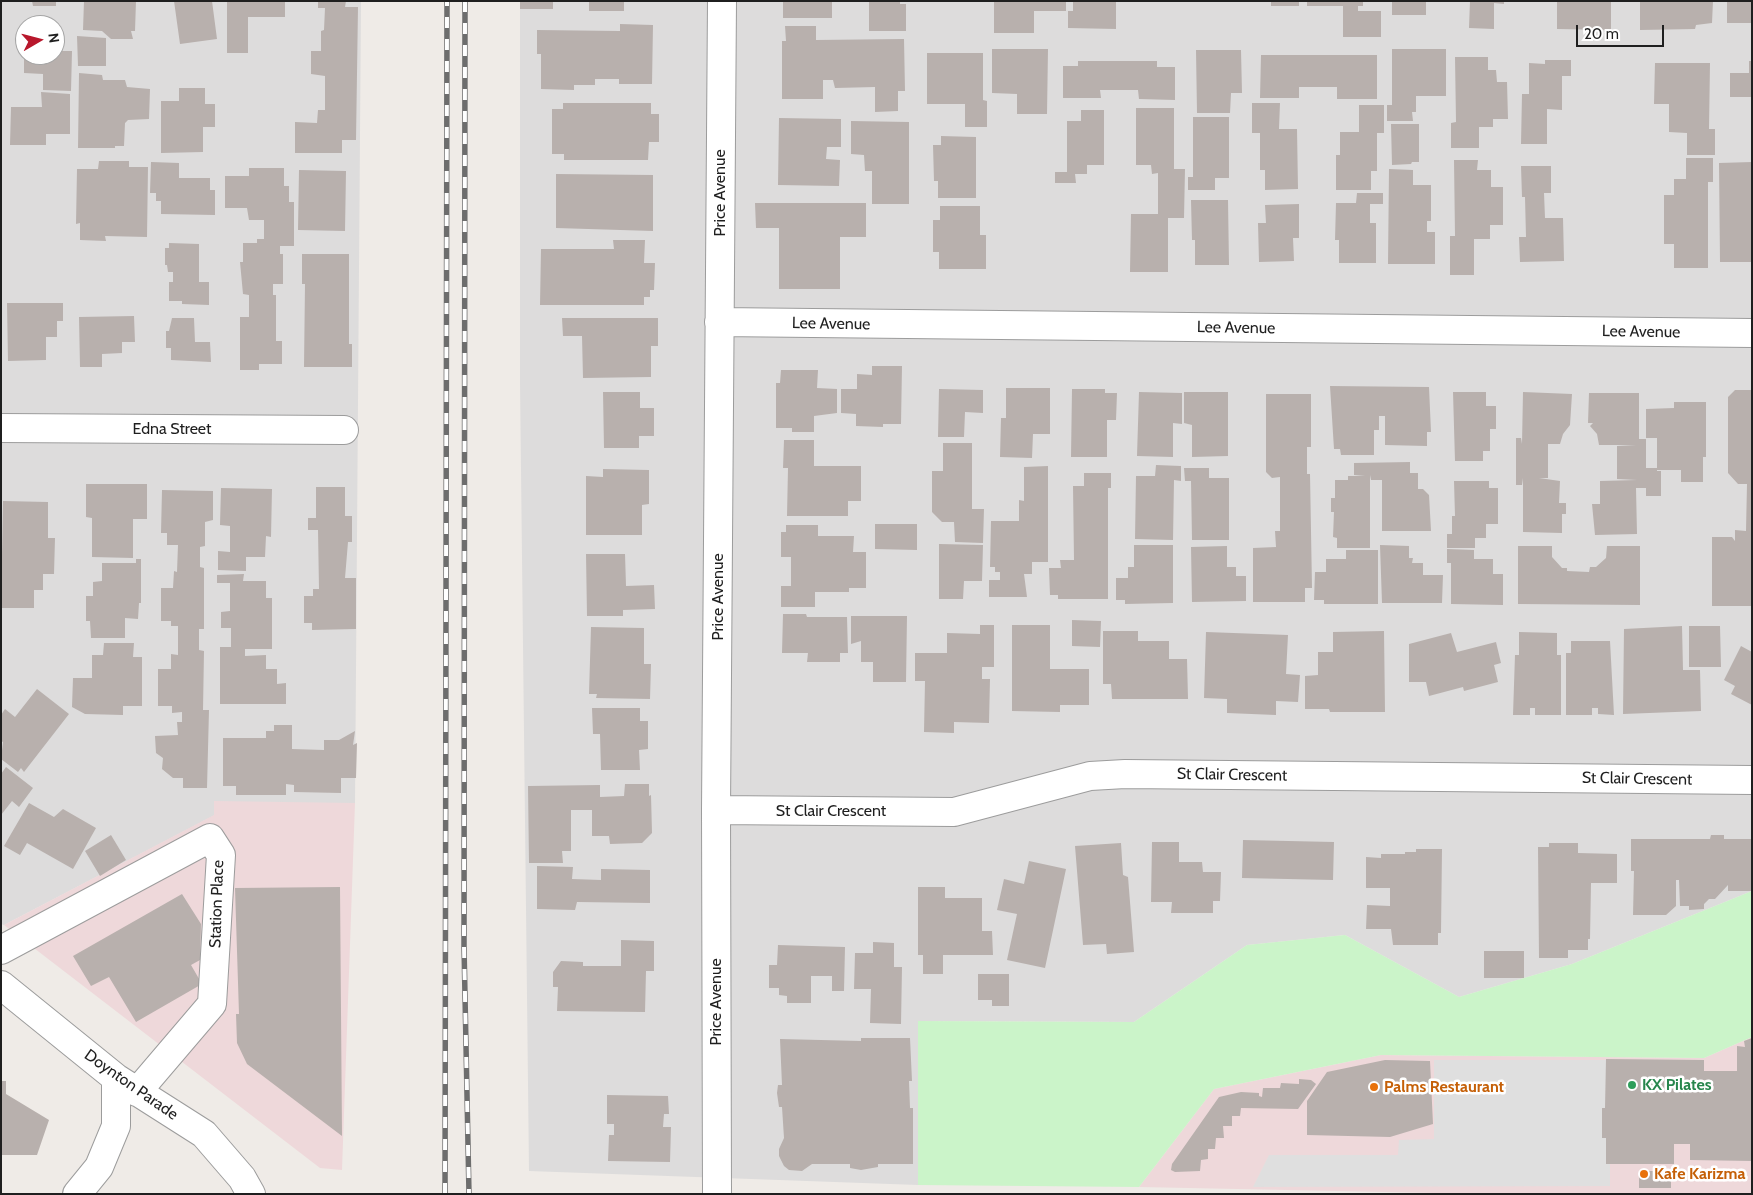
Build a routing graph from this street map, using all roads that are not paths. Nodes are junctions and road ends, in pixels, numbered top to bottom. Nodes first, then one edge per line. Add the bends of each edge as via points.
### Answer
1 (722, 1) edge
2 (719, 322) junction
3 (1752, 333) edge
4 (1, 428) edge
5 (344, 430) dead end
6 (1752, 780) edge
7 (716, 810) junction
8 (1, 950) edge
9 (1, 985) edge
10 (126, 1085) junction
11 (77, 1194) edge
12 (251, 1194) edge
13 (717, 1194) edge

1 - 2 street, Price Avenue
2 - 3 street, Lee Avenue
2 - 7 street, Price Avenue
4 - 5 street, Edna Street
6 - 7 street, St Clair Crescent via 1125,774 1090,776 954,812
7 - 13 street, Price Avenue
8 - 10 street, Station Place via 210,838 221,856 212,1004
9 - 10 street, Doynton Parade
10 - 11 street via 116,1126 98,1168
10 - 12 street, Doynton Parade via 204,1134 242,1178

